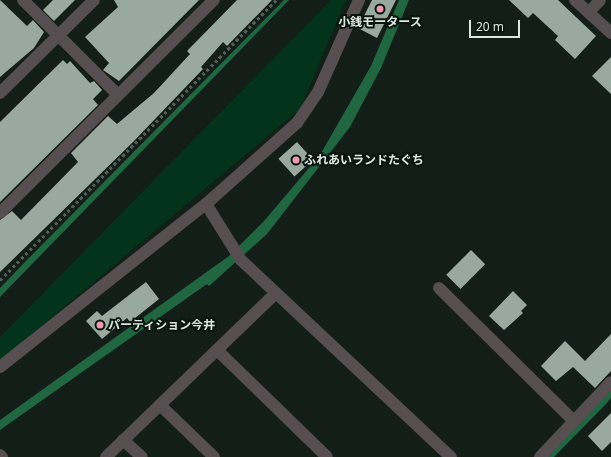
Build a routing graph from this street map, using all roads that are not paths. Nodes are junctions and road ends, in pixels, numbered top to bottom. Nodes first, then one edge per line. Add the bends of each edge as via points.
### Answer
1 (23, 0) edge
2 (94, 0) edge
3 (214, 0) edge
4 (359, 0) edge
5 (575, 0) edge
6 (600, 0) edge
7 (589, 12) junction
8 (611, 33) edge
9 (59, 35) junction
10 (0, 93) edge
11 (118, 95) junction
12 (206, 204) junction
13 (0, 213) edge
14 (439, 288) dead end
15 (276, 293) junction
16 (217, 350) junction
17 (0, 367) edge
18 (611, 382) edge
19 (160, 405) junction
20 (574, 421) junction
21 (124, 440) junction
22 (106, 457) edge
23 (142, 457) edge
24 (214, 457) edge
25 (327, 457) edge
26 (451, 457) edge
27 (540, 457) edge

1 - 9 street
2 - 9 street
3 - 11 street
4 - 12 street via 318,92 297,123
5 - 7 street
6 - 7 street
7 - 8 street
9 - 10 street
9 - 11 street
11 - 13 street
12 - 15 street via 241,260
12 - 17 street
14 - 20 street
15 - 16 street
15 - 26 street
16 - 19 street
16 - 25 street
18 - 20 street
19 - 21 street
19 - 24 street
20 - 27 street
21 - 22 street
21 - 23 street

